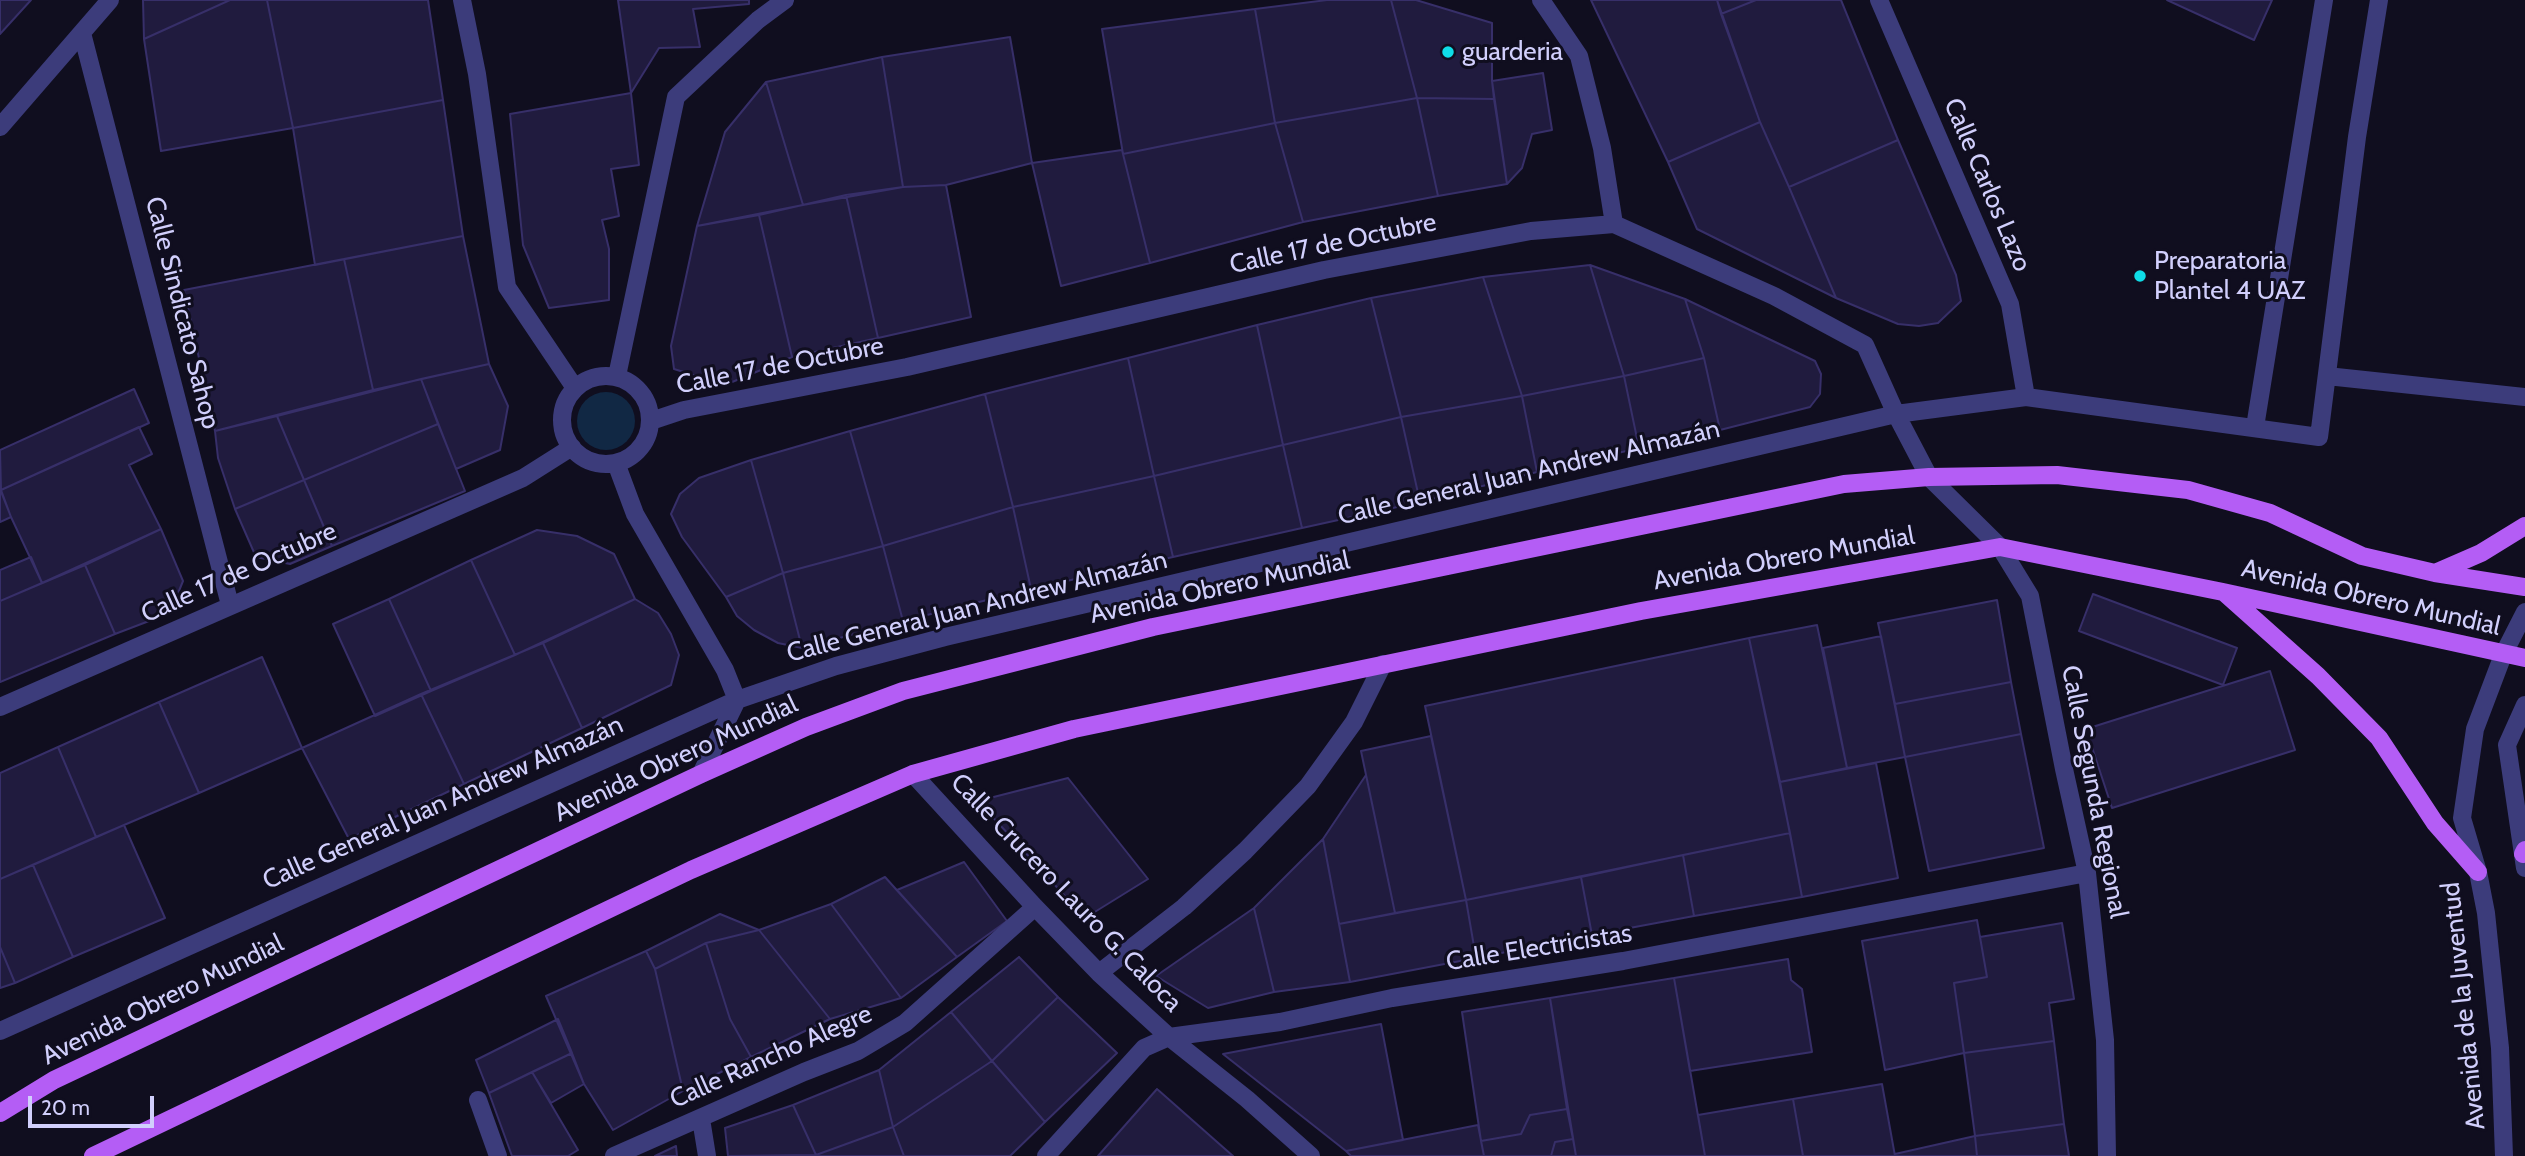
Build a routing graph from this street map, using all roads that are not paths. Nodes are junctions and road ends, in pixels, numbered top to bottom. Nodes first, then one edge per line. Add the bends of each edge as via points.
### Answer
1 (110, 0) edge
2 (462, 0) edge
3 (785, 0) edge
4 (1541, 0) edge
5 (1879, 0) edge
6 (2324, 0) edge
7 (2379, 0) edge
8 (82, 33) junction
9 (0, 127) edge
10 (1614, 225) junction
11 (617, 376) junction
12 (2327, 376) junction
13 (575, 388) junction
14 (2026, 397) junction
15 (2525, 397) edge
16 (1896, 414) junction
17 (651, 421) junction
18 (2255, 428) junction
19 (572, 447) junction
20 (616, 463) junction
21 (1929, 477) junction
22 (2525, 526) edge
23 (2000, 547) junction
24 (2435, 573) junction
25 (2525, 587) edge
26 (2223, 592) junction
27 (230, 605) junction
28 (2525, 612) edge
29 (2503, 655) junction
30 (2525, 659) edge
31 (1383, 664) junction
32 (737, 700) junction
33 (2525, 705) edge
34 (0, 707) edge
35 (701, 774) junction
36 (913, 774) junction
37 (2524, 857) edge
38 (2478, 872) junction
39 (2087, 873) junction
40 (1035, 907) junction
41 (1099, 972) junction
42 (0, 1031) edge
43 (1169, 1037) junction
44 (478, 1100) dead end
45 (0, 1113) edge
46 (701, 1119) junction
47 (93, 1156) edge
48 (498, 1156) edge
49 (614, 1156) edge
50 (707, 1156) edge
51 (1046, 1156) edge
52 (1311, 1156) edge
53 (2107, 1156) edge
54 (2504, 1156) edge

1 - 8 street
2 - 13 street via 507,287
3 - 11 street via 676,97
4 - 10 street via 1579,56 1602,148
5 - 14 street, Calle Carlos Lazo via 2010,304
6 - 18 street
7 - 12 street
8 - 9 street
8 - 27 street, Calle Sindicato Sahop
10 - 16 street, Calle 17 de Octubre via 1774,296 1865,345
10 - 17 street, Calle 17 de Octubre via 1531,231 1324,270 907,366 684,410
11 - 13 street via 587,379
11 - 17 street via 642,393
12 - 15 street
12 - 18 street, Calle General Juan Andrew Almazán via 2319,437
13 - 19 street via 562,415 562,429
14 - 16 street, Calle General Juan Andrew Almazán
14 - 18 street, Calle General Juan Andrew Almazán
16 - 21 street, Calle 17 de Octubre
16 - 32 street, Calle General Juan Andrew Almazán via 945,637 835,666
17 - 20 street via 641,449
19 - 20 street via 589,461
19 - 27 street, Calle 17 de Octubre via 523,478
20 - 32 street via 635,514 725,670
21 - 23 street, Calle Segunda Regional
21 - 24 main road, Avenida Obrero Mundial via 2057,475 2188,489 2270,513 2362,556
21 - 35 main road, Avenida Obrero Mundial via 1844,484 1153,627 903,691 806,727
22 - 24 main road via 2481,553
23 - 26 main road, Avenida Obrero Mundial
23 - 31 main road, Avenida Obrero Mundial via 1641,611
23 - 39 street, Calle Segunda Regional via 2030,596
24 - 25 main road, Avenida Obrero Mundial
26 - 29 main road, Avenida Obrero Mundial
26 - 38 main road via 2318,676 2379,738 2435,823
27 - 34 street, Calle 17 de Octubre
28 - 29 street, Avenida de la Juventud
29 - 30 main road, Avenida Obrero Mundial
29 - 38 street, Avenida de la Juventud via 2475,729 2462,818
31 - 36 main road, Avenida Obrero Mundial via 1074,729
31 - 41 street via 1354,722 1308,786 1184,907
32 - 35 street
32 - 42 street, Calle General Juan Andrew Almazán
33 - 37 street via 2507,745
35 - 45 main road, Avenida Obrero Mundial via 54,1080
36 - 40 street, Calle Crucero Lauro G. Caloca
36 - 47 main road, Avenida Obrero Mundial via 691,870
38 - 54 street, Avenida de la Juventud via 2500,1048
39 - 43 street, Calle Electricistas via 1623,961 1392,998 1280,1022
39 - 53 street, Calle Segunda Regional via 2105,1040
40 - 41 street, Calle Crucero Lauro G. Caloca
40 - 46 street, Calle Rancho Alegre via 905,1023 858,1051
41 - 43 street, Calle Crucero Lauro G. Caloca
43 - 51 street, Calle Electricistas via 1144,1048
43 - 52 street, Calle Crucero Lauro G. Caloca
44 - 48 street
46 - 49 street, Calle Rancho Alegre
46 - 50 street

